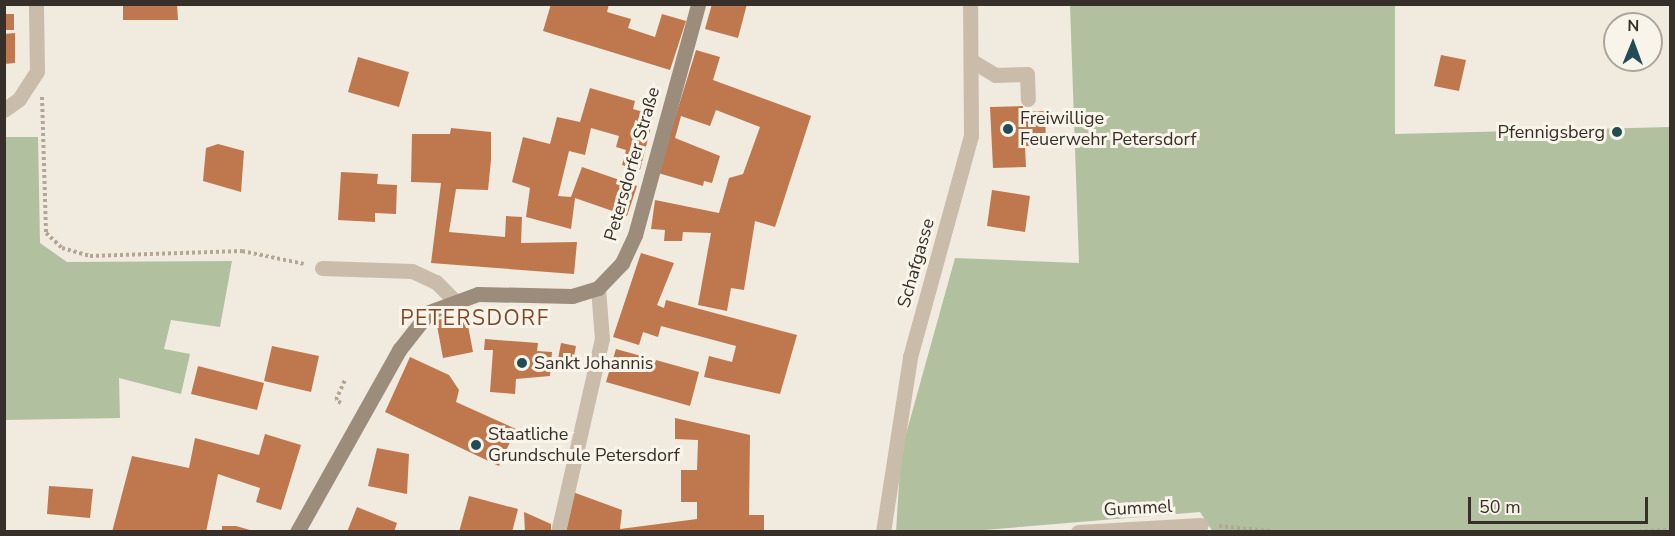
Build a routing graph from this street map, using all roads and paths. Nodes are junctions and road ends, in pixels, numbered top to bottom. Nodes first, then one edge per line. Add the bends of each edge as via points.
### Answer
1 (36, 4) edge
2 (698, 4) edge
3 (970, 4) edge
4 (972, 61) junction
5 (31, 84) junction
6 (1028, 99) dead end
7 (4, 110) edge
8 (322, 268) joint
9 (598, 288) junction
10 (453, 299) junction
11 (345, 380) dead end
12 (341, 403) dead end
13 (1201, 525) joint
14 (1671, 530) edge
15 (297, 531) edge
16 (558, 531) edge
17 (883, 531) edge
18 (1078, 531) edge
19 (1278, 531) edge
20 (1627, 531) edge

1 - 5 street via 37,71
2 - 9 main road, Petersdorfer Straße via 635,235 622,262
3 - 4 street, Schafgasse
4 - 6 street via 995,75 1027,74
4 - 17 street, Schafgasse via 971,136 910,357
5 - 7 street
5 - 8 path via 44,99 46,233 62,248 90,256 242,251
8 - 10 street via 412,271 436,282
9 - 10 main road via 572,296 478,294
9 - 16 street via 602,339
10 - 15 main road via 429,312 399,350
11 - 12 path via 336,400
13 - 18 street, Gummel
13 - 19 path
14 - 20 path

